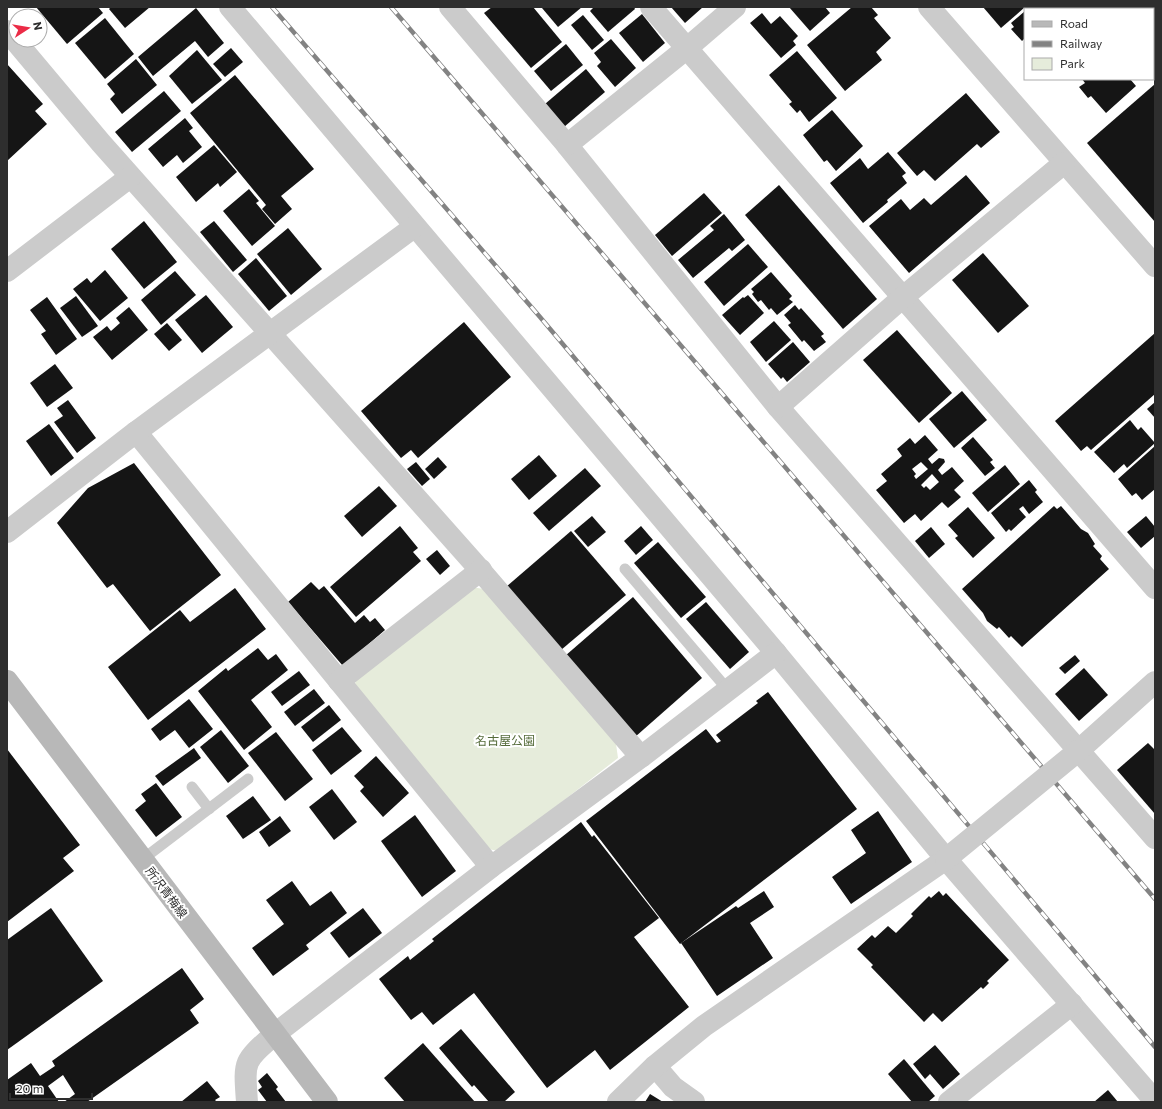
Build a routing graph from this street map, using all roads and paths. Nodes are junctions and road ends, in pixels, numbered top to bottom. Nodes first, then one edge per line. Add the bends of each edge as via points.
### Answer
1 (230, 7) edge
2 (450, 7) edge
3 (651, 7) edge
4 (735, 7) edge
5 (929, 7) edge
6 (7, 31) edge
7 (686, 49) junction
8 (567, 145) junction
9 (1064, 163) junction
10 (130, 177) junction
11 (414, 227) junction
12 (1155, 266) edge
13 (7, 271) edge
14 (902, 298) junction
15 (269, 333) junction
16 (778, 407) junction
17 (136, 432) junction
18 (7, 532) edge
19 (625, 569) dead end
20 (481, 570) junction
21 (1155, 588) edge
22 (776, 653) junction
23 (7, 681) edge
24 (339, 681) junction
25 (1155, 682) edge
26 (728, 690) junction
27 (1078, 751) junction
28 (641, 757) junction
29 (248, 779) dead end
30 (192, 787) dead end
31 (209, 809) junction
32 (1155, 838) edge
33 (946, 859) junction
34 (142, 860) junction
35 (492, 867) junction
36 (1072, 1004) junction
37 (275, 1034) junction
38 (654, 1066) junction
39 (1155, 1101) edge
40 (247, 1102) edge
41 (327, 1102) edge
42 (618, 1102) edge
43 (694, 1102) edge
44 (949, 1102) edge

1 - 11 street
2 - 8 street
3 - 7 street
4 - 7 street
5 - 9 street
6 - 10 street
7 - 8 street
7 - 14 street
8 - 16 street
9 - 12 street
9 - 14 street
10 - 13 street
10 - 15 street
11 - 15 street
11 - 22 street
14 - 16 street
14 - 21 street
15 - 17 street
15 - 20 street
16 - 27 street
17 - 18 street
17 - 24 street
19 - 26 lane
20 - 24 street
20 - 28 street
22 - 26 street
22 - 33 street
23 - 34 main road, 所沢青梅線
24 - 35 street
25 - 27 street
26 - 28 street
27 - 32 street
27 - 33 street, bridge
28 - 35 street
29 - 31 lane
30 - 31 lane
31 - 34 lane
33 - 36 street
33 - 38 street via 704,1026
34 - 37 main road, 所沢青梅線
35 - 37 street
36 - 39 street
36 - 44 street
37 - 40 street via 250,1055 244,1069
37 - 41 main road, 所沢青梅線
38 - 42 street
38 - 43 street via 673,1087

